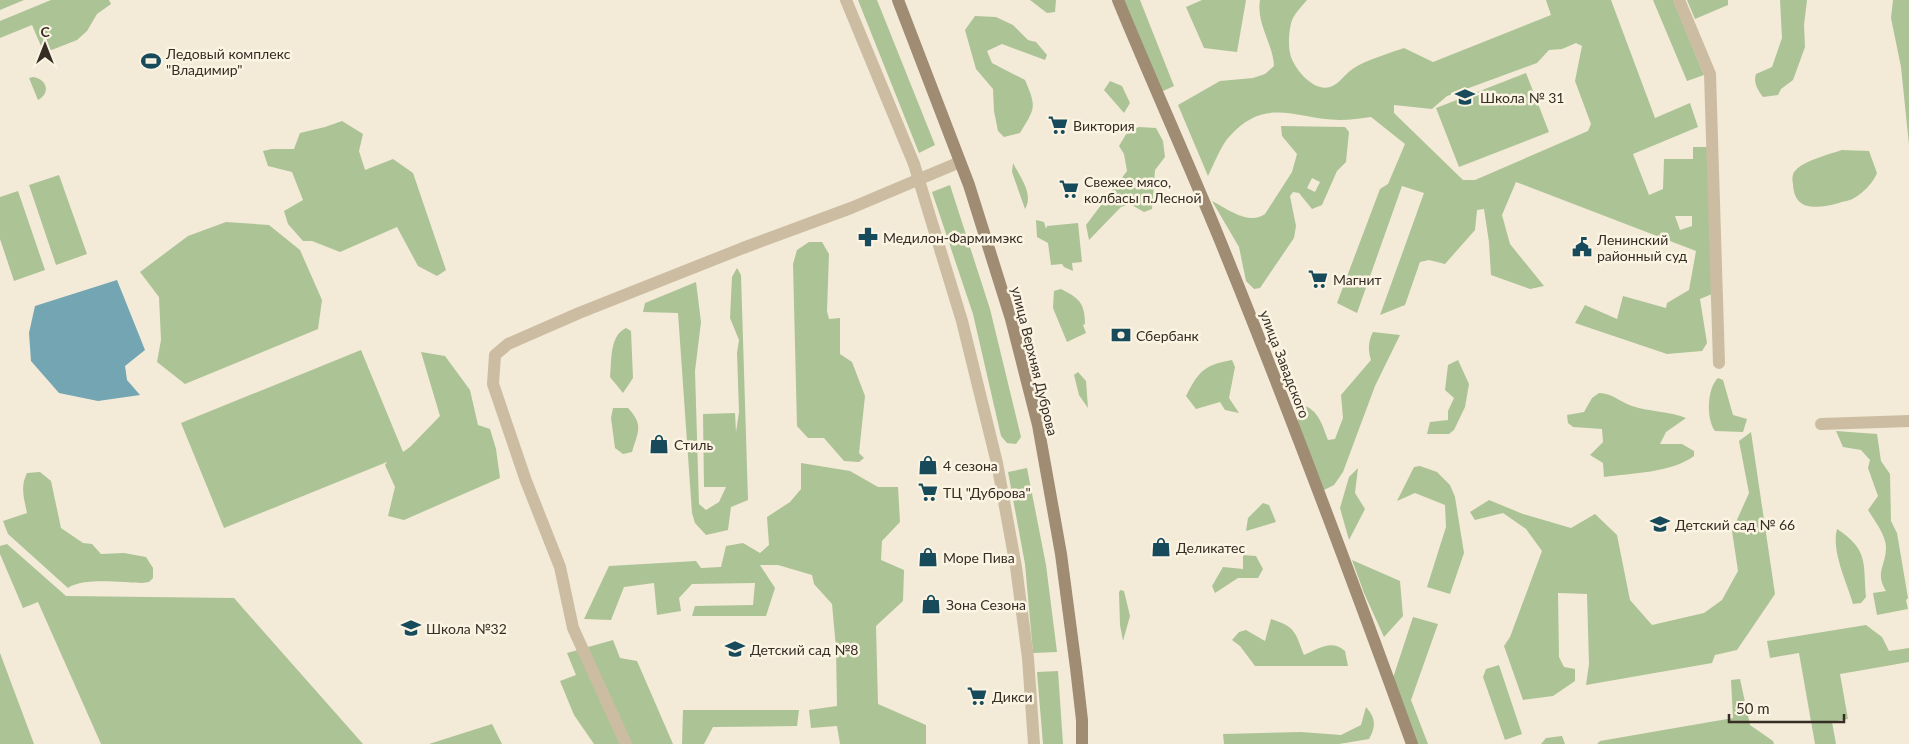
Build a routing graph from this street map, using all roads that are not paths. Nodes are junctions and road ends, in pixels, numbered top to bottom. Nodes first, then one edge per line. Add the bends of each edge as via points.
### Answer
1 (846, 0) edge
2 (898, 0) edge
3 (1118, 0) edge
4 (1679, 0) edge
5 (960, 162) junction
6 (919, 179) junction
7 (1718, 363) dead end
8 (1909, 421) edge
9 (1821, 424) dead end
10 (626, 744) edge
11 (1034, 744) edge
12 (1082, 744) edge
13 (1412, 744) edge

1 - 6 street
2 - 5 street, улица Верхняя Дуброва
3 - 13 street, улица Завадского via 1246,304
4 - 7 street via 1710,74
5 - 6 street
5 - 12 street, улица Верхняя Дуброва via 1011,319 1038,425 1061,554 1082,720
6 - 10 street via 579,313 508,344 495,355 493,384 560,567 573,628
6 - 11 street via 962,321 996,463 1016,567 1028,658
8 - 9 street

